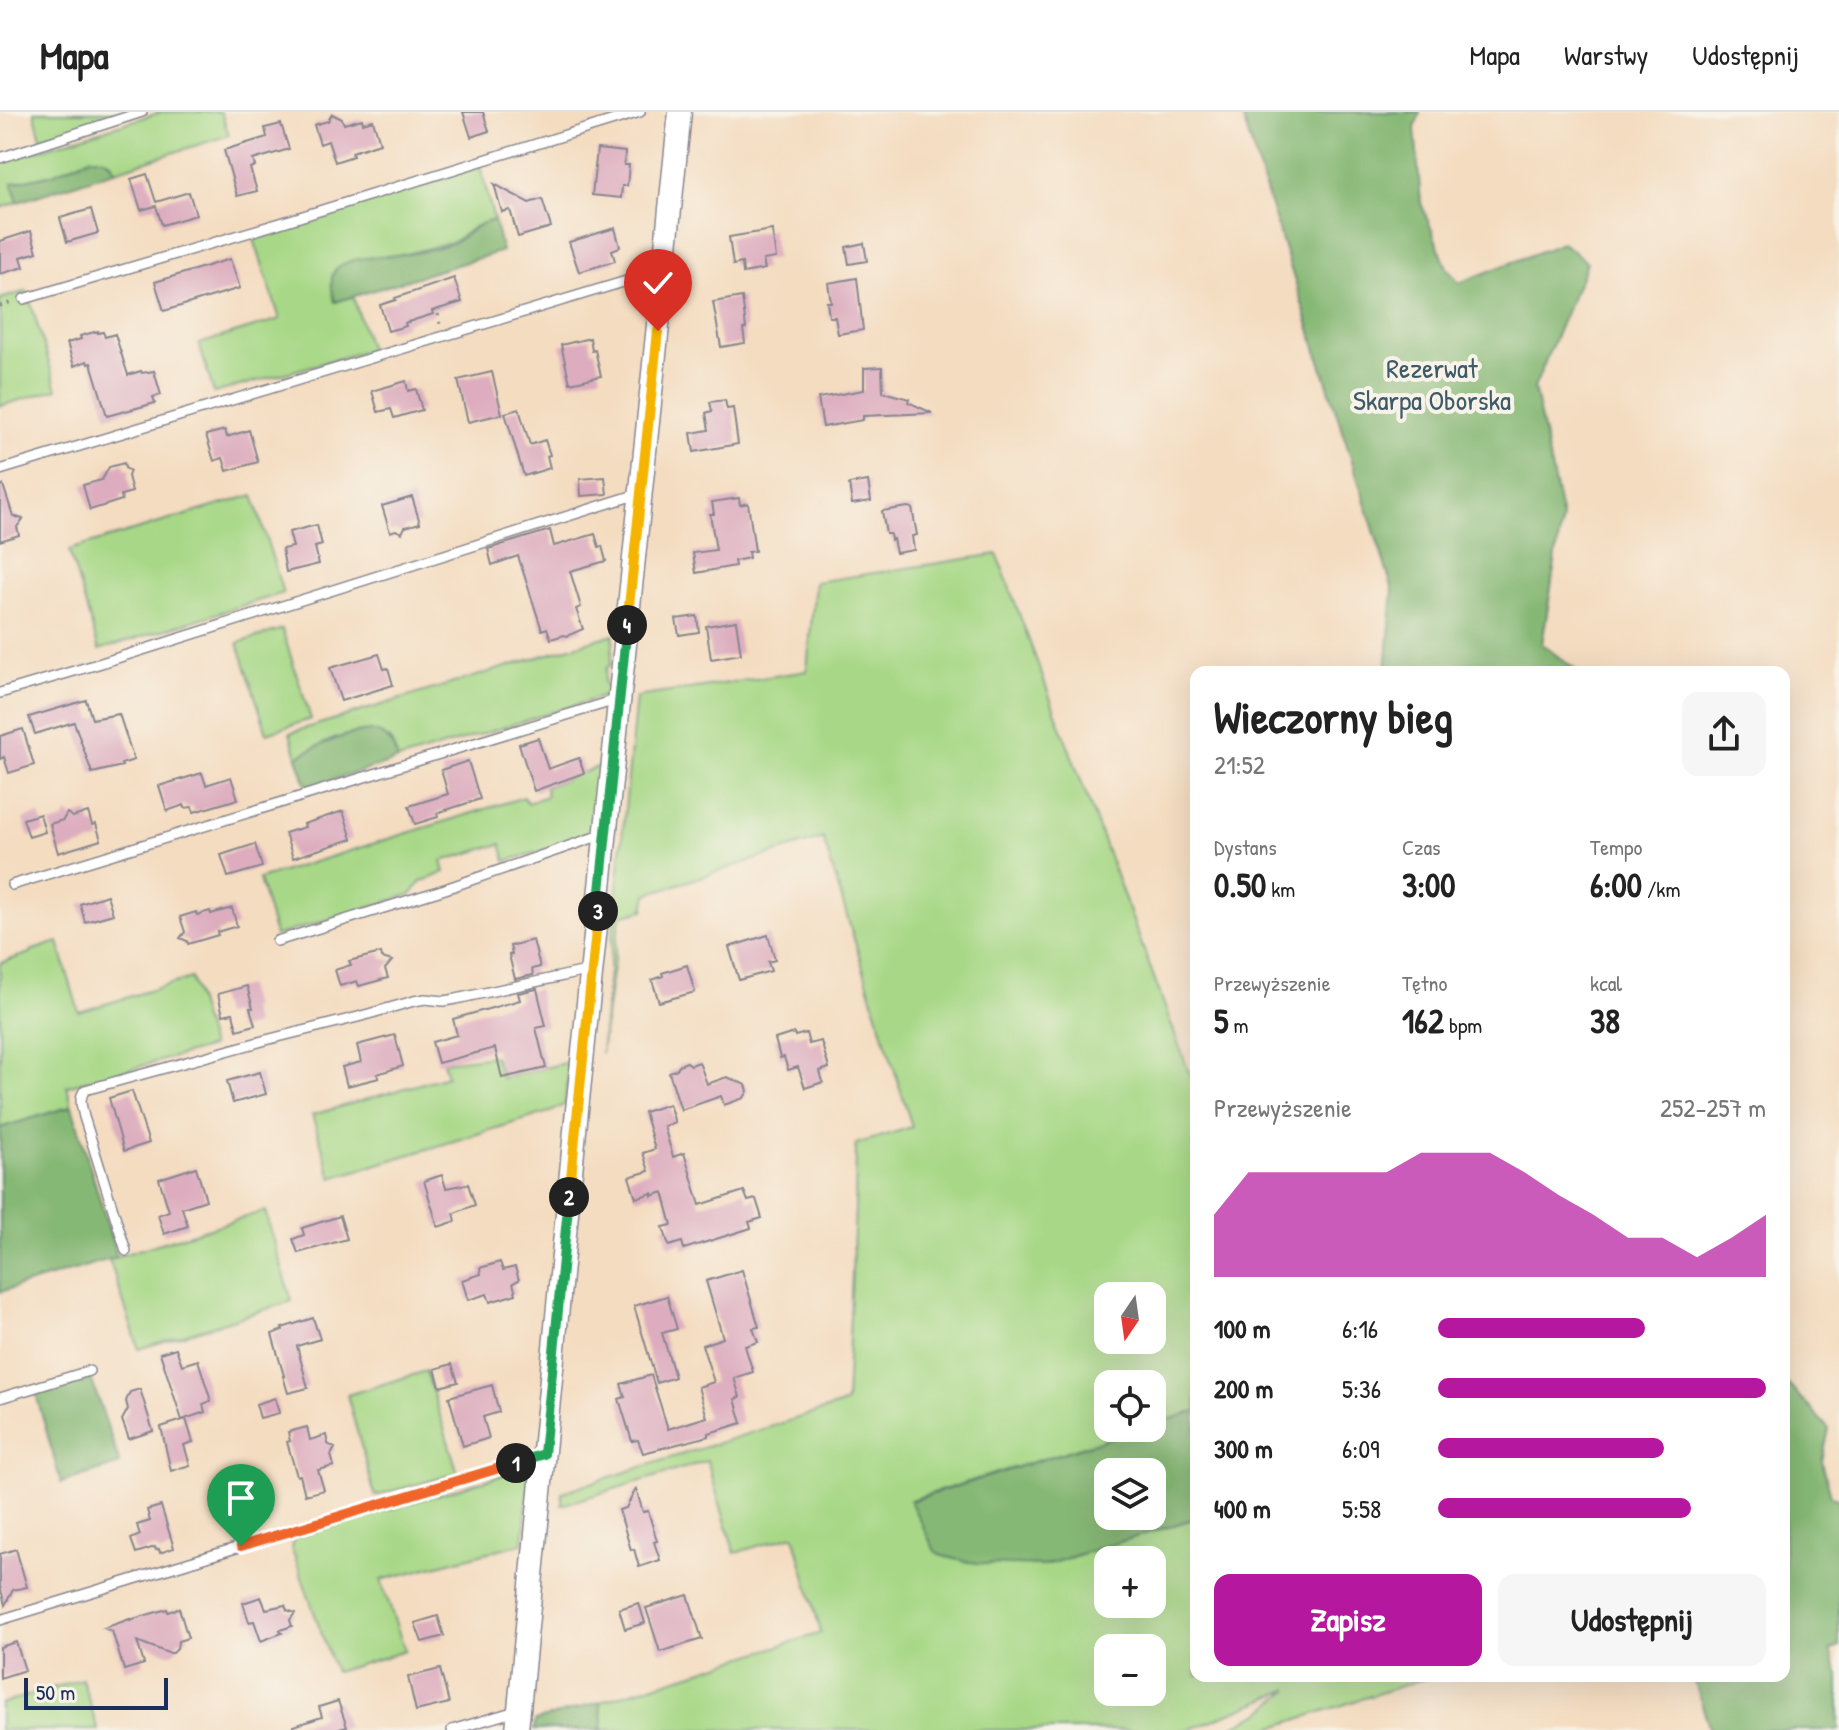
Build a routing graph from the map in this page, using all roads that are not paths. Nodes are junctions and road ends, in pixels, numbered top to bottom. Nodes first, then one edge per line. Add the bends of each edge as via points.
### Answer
1 (142, 112) edge
2 (640, 112) edge
3 (680, 112) edge
4 (0, 158) edge
5 (664, 270) junction
6 (24, 299) dead end
7 (0, 470) edge
8 (641, 493) junction
9 (0, 693) edge
10 (619, 699) junction
11 (605, 834) junction
12 (12, 885) dead end
13 (277, 941) dead end
14 (591, 970) junction
15 (126, 1251) dead end
16 (89, 1371) dead end
17 (0, 1398) edge
18 (544, 1454) junction
19 (0, 1620) edge
20 (518, 1720) edge
21 (452, 1730) edge

1 - 4 lane
2 - 6 lane
3 - 5 street
5 - 7 lane
5 - 8 street
8 - 9 lane
8 - 10 street
10 - 11 street
10 - 12 lane
11 - 13 lane
11 - 14 street
14 - 15 lane via 456,999 414,1001 85,1090 81,1104
14 - 18 street
16 - 17 lane
18 - 19 lane
18 - 20 street
20 - 21 lane

